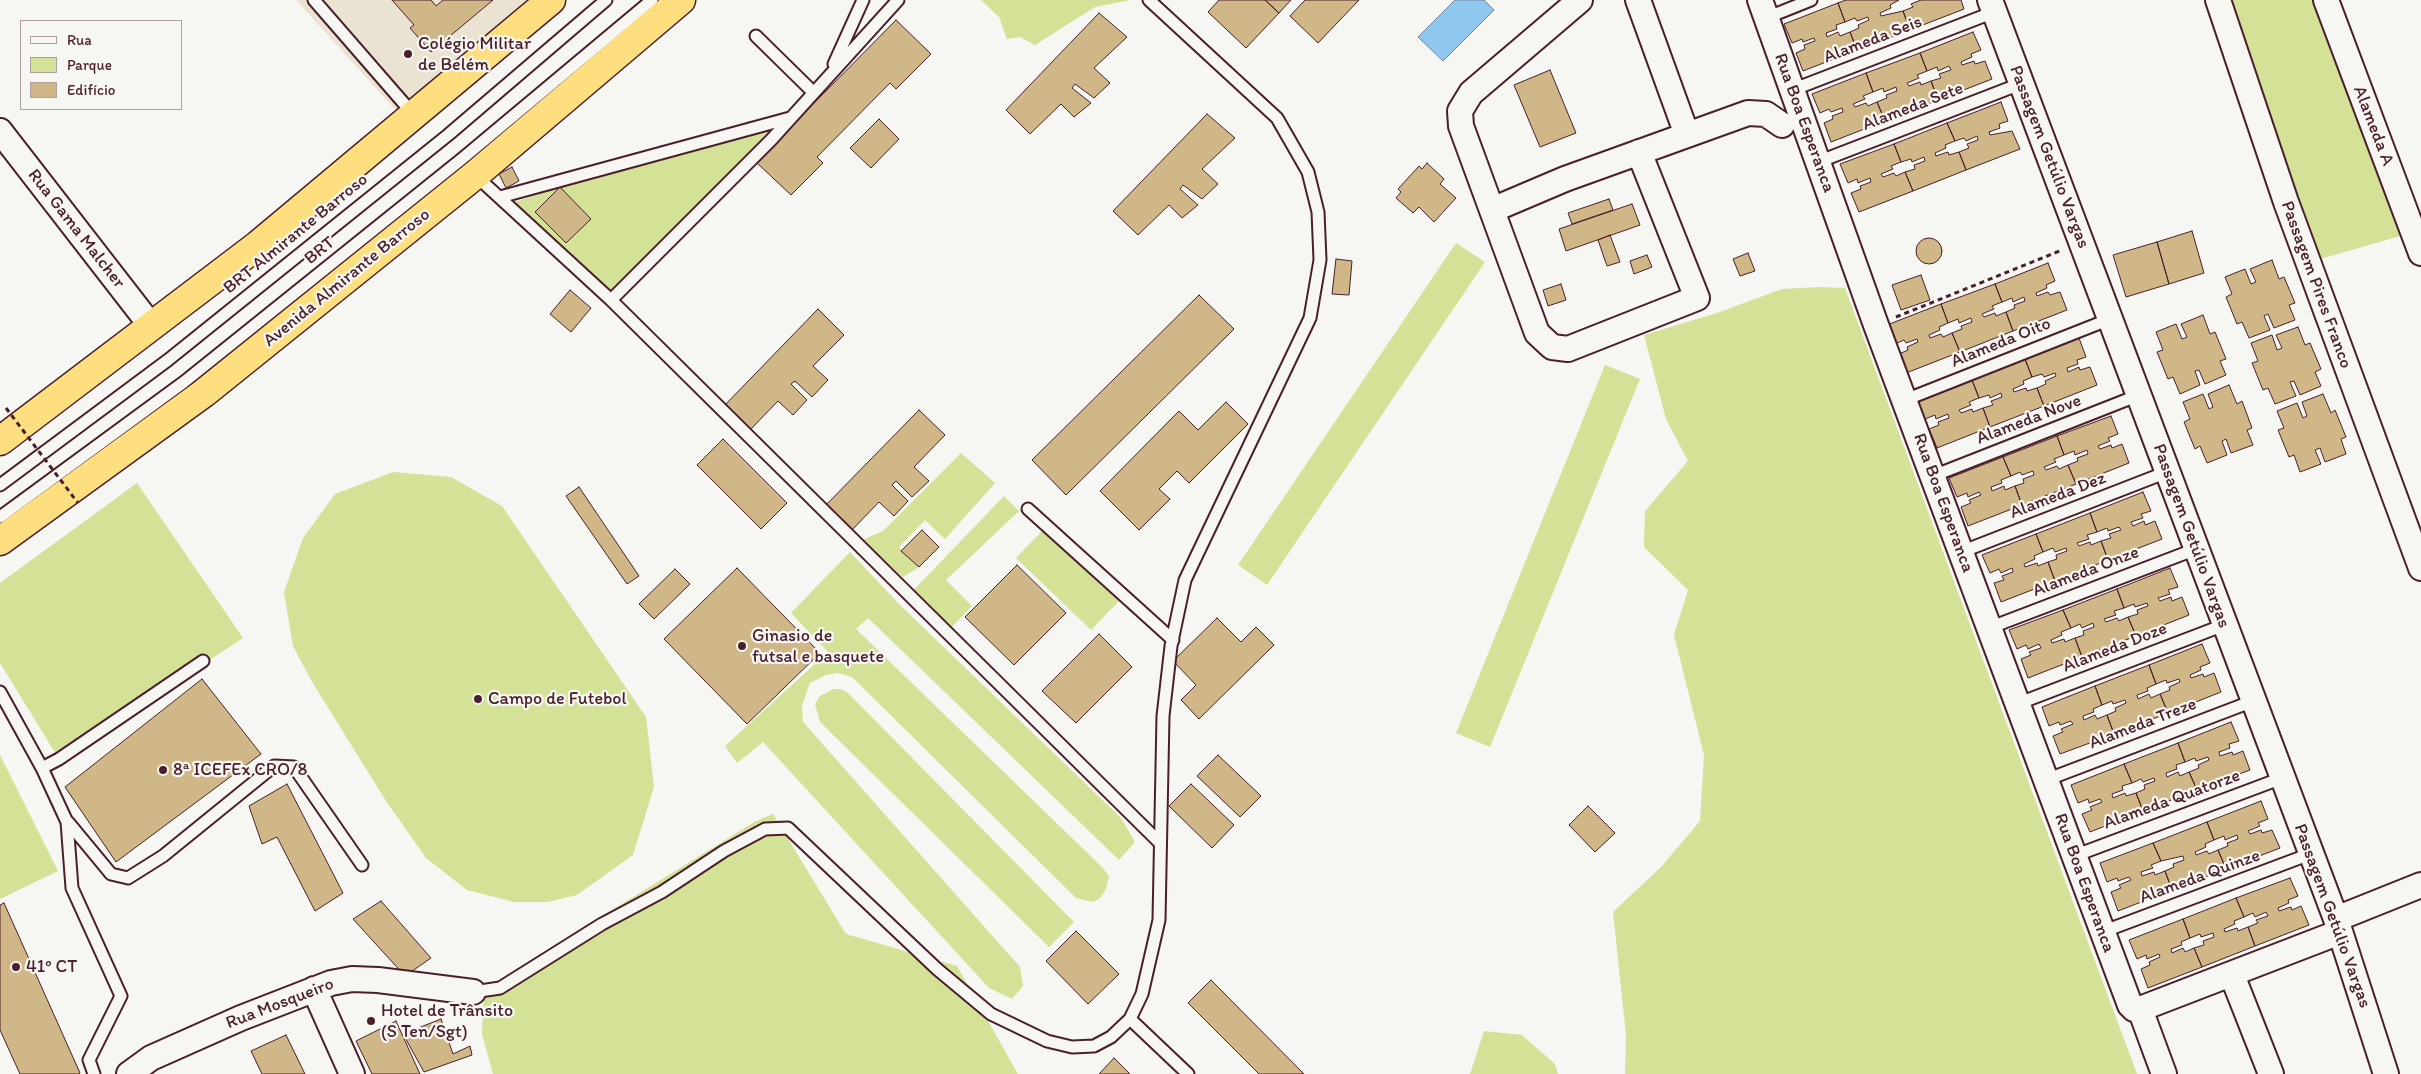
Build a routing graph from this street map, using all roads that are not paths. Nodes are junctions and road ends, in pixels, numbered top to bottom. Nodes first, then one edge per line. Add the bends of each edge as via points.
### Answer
1 (314, 0) edge
2 (552, 0) edge
3 (606, 0) edge
4 (652, 0) edge
5 (681, 0) edge
6 (863, 0) edge
7 (898, 0) edge
8 (1149, 0) edge
9 (1580, 0) edge
10 (1638, 0) edge
11 (1812, 0) edge
12 (2218, 0) edge
13 (2326, 0) edge
14 (1992, 6) edge
15 (1763, 9) edge
16 (756, 36) dead end
17 (830, 75) junction
18 (2020, 84) junction
19 (1792, 90) junction
20 (814, 92) junction
21 (414, 115) junction
22 (790, 118) junction
23 (1782, 125) dead end
24 (0, 131) edge
25 (1687, 135) junction
26 (1639, 152) junction
27 (1818, 162) junction
28 (475, 175) junction
29 (500, 197) junction
30 (1492, 210) junction
31 (2421, 253) edge
32 (611, 300) junction
33 (2110, 319) junction
34 (152, 327) junction
35 (2139, 396) junction
36 (1904, 400) junction
37 (0, 441) edge
38 (2167, 472) junction
39 (1933, 476) junction
40 (0, 485) edge
41 (1028, 509) dead end
42 (0, 517) edge
43 (0, 541) edge
44 (2196, 548) junction
45 (1961, 552) junction
46 (2421, 568) edge
47 (2224, 625) junction
48 (1989, 628) junction
49 (1173, 640) junction
50 (204, 661) dead end
51 (0, 692) edge
52 (2253, 701) junction
53 (2017, 704) junction
54 (42, 768) junction
55 (2282, 778) junction
56 (2046, 780) junction
57 (68, 822) junction
58 (1159, 842) junction
59 (2310, 854) junction
60 (2074, 856) junction
61 (362, 865) dead end
62 (2421, 885) edge
63 (2338, 926) junction
64 (2102, 932) junction
65 (2232, 975) junction
66 (314, 989) junction
67 (473, 992) joint
68 (2135, 1007) junction
69 (1130, 1019) junction
70 (94, 1074) edge
71 (129, 1074) edge
72 (352, 1074) edge
73 (1188, 1074) edge
74 (2164, 1074) edge
75 (2270, 1074) edge
76 (2386, 1074) edge

1 - 21 lane
2 - 21 highway
3 - 40 lane, BRT Almirante Barroso via 448,135 168,360
4 - 42 lane, BRT via 463,158 184,382
5 - 28 highway, Avenida Almirante Barroso
6 - 17 lane
7 - 17 lane
8 - 49 lane via 1277,118 1308,172 1318,212 1320,260 1310,318 1185,580
9 - 30 street via 1470,93 1462,105 1461,126
10 - 25 street
11 - 15 lane
12 - 46 street, Passagem Pires Franco via 2286,202
13 - 31 street, Alameda A
14 - 18 street, Passagem Getúlio Vargas
14 - 19 lane, Alameda Seis
15 - 19 street, Rua Boa Esperanca
16 - 20 lane
17 - 20 lane
18 - 27 lane, Alameda Sete
18 - 33 street, Passagem Getúlio Vargas
19 - 27 street, Rua Boa Esperanca
20 - 22 lane
21 - 34 highway via 258,245
22 - 29 lane
22 - 32 lane
23 - 25 street via 1774,118 1757,112
24 - 34 street, Rua Gama Malcher
25 - 26 street
26 - 30 street
26 - 30 street via 1697,298 1568,349 1552,347 1541,339
27 - 36 street, Rua Boa Esperanca
28 - 29 lane
28 - 43 highway, Avenida Almirante Barroso via 204,393
29 - 32 lane
32 - 58 lane
33 - 35 street, Passagem Getúlio Vargas
33 - 36 lane, Alameda Oito
34 - 37 highway
35 - 38 street, Passagem Getúlio Vargas
35 - 39 lane, Alameda Nove
36 - 39 street, Rua Boa Esperanca
38 - 44 street, Passagem Getúlio Vargas
38 - 45 lane, Alameda Dez
39 - 45 street, Rua Boa Esperanca
41 - 49 lane
44 - 47 street, Passagem Getúlio Vargas
44 - 48 lane, Alameda Onze
45 - 48 street, Rua Boa Esperanca
47 - 52 street, Passagem Getúlio Vargas
47 - 53 lane, Alameda Doze
48 - 53 street, Rua Boa Esperanca
49 - 58 lane via 1164,716
50 - 54 lane
51 - 54 lane
52 - 55 street, Passagem Getúlio Vargas
52 - 56 lane, Alameda Treze
53 - 56 street, Rua Boa Esperanca
54 - 57 lane
55 - 59 street, Passagem Getúlio Vargas
55 - 60 lane, Alameda Quatorze
56 - 60 street, Rua Boa Esperanca
57 - 61 lane via 111,874 128,878 163,856 274,766 294,767
57 - 70 lane via 72,888 121,996 89,1060
58 - 69 lane via 1159,920 1142,994
59 - 63 street, Passagem Getúlio Vargas
59 - 64 lane, Alameda Quinze
60 - 64 street, Rua Boa Esperanca
62 - 63 street
63 - 65 street
63 - 76 street, Passagem Getúlio Vargas
64 - 68 street, Rua Boa Esperanca
65 - 68 street
65 - 75 street
66 - 67 street, Rua Mosqueiro via 352,979
66 - 71 street, Rua Mosqueiro via 151,1058
66 - 72 street
67 - 69 lane via 500,988 765,829 788,828 937,969 991,1014 1047,1041 1072,1047 1094,1046 1111,1037
68 - 74 street, Rua Boa Esperanca
69 - 73 lane

